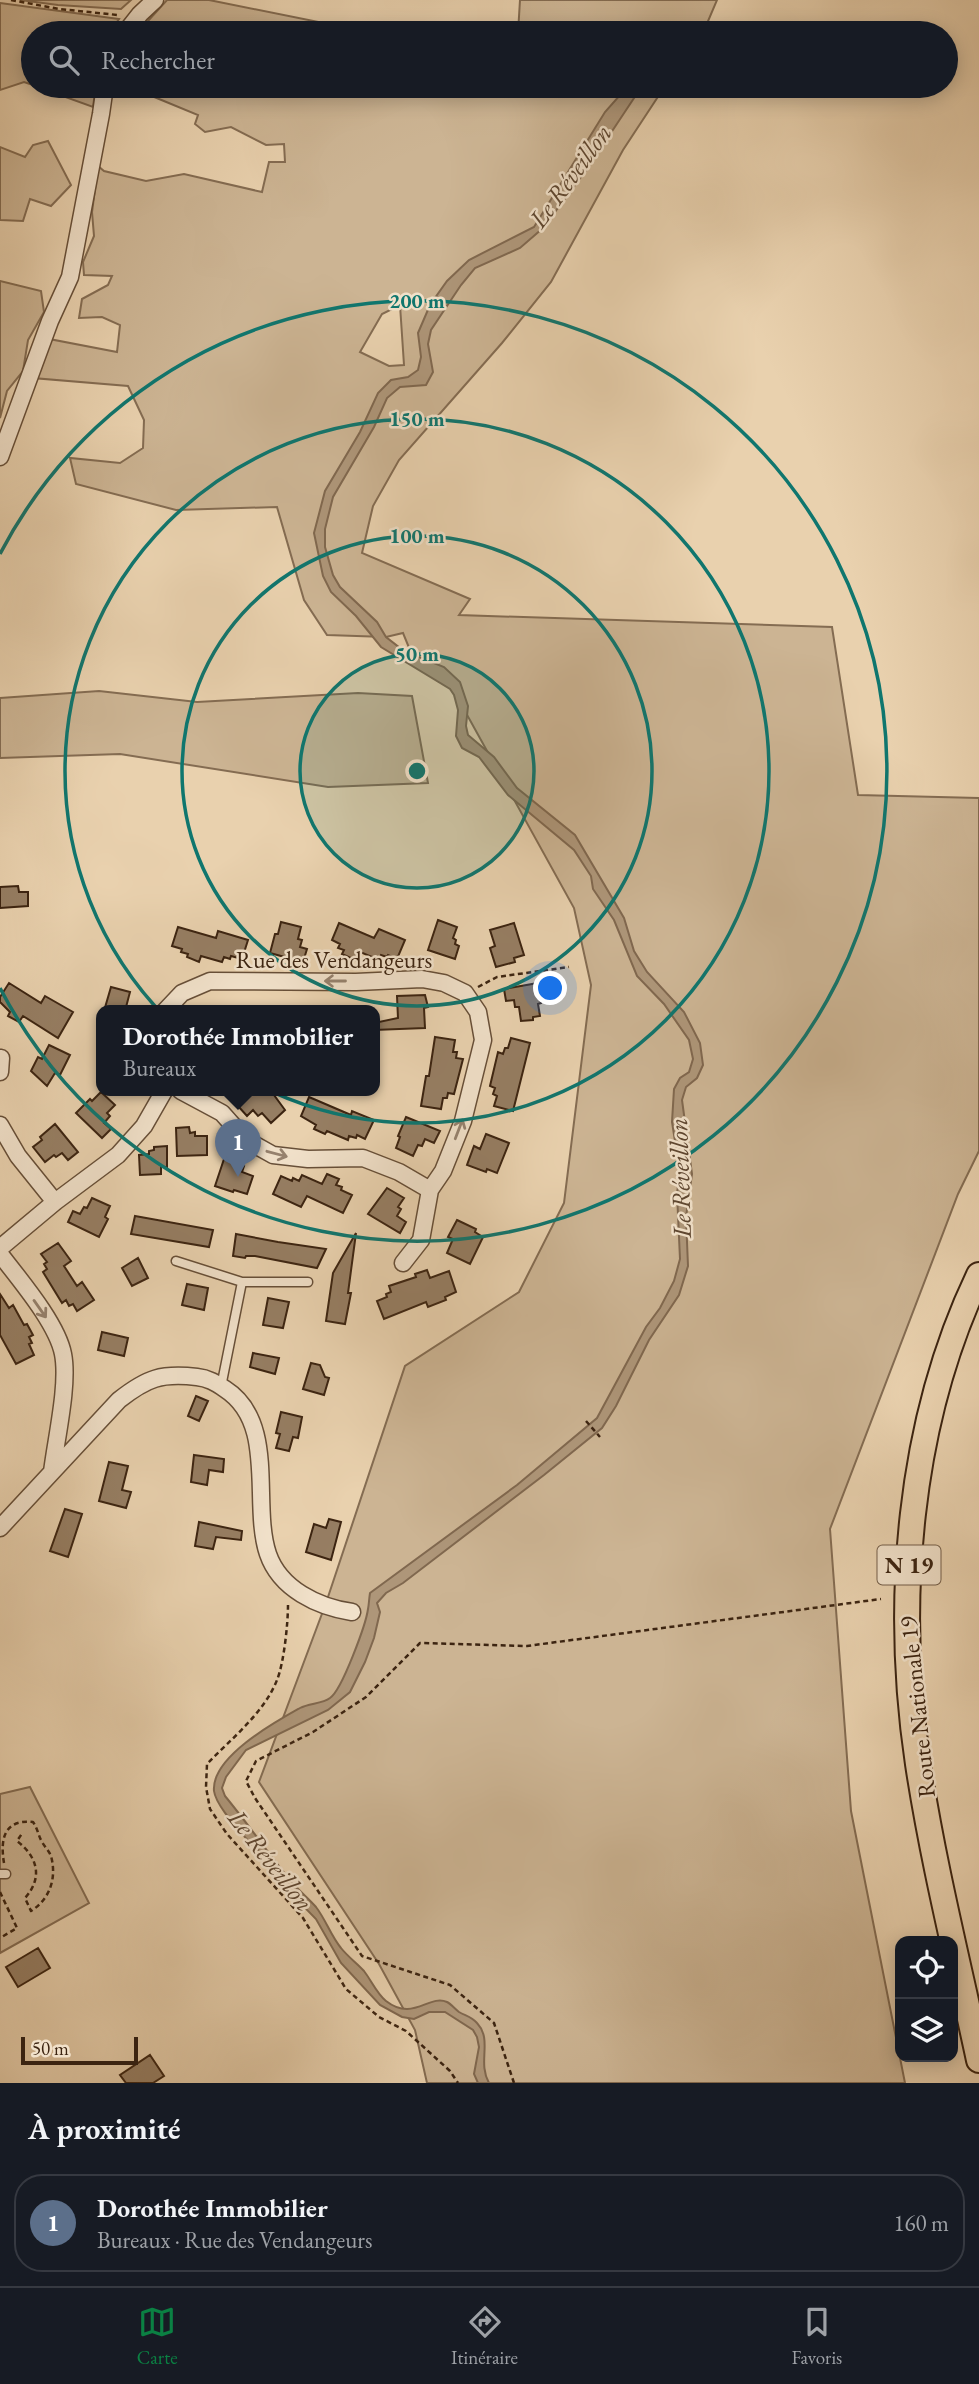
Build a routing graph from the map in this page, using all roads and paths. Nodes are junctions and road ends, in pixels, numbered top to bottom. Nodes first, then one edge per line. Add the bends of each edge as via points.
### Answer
1 (11, 0) edge
2 (155, 0) edge
3 (122, 21) edge
4 (135, 21) edge
5 (104, 98) edge
6 (0, 457) edge
7 (569, 967) dead end
8 (465, 993) junction
9 (171, 1005) edge
10 (1, 1058) edge
11 (0, 1072) edge
12 (161, 1096) edge
13 (190, 1096) edge
14 (0, 1125) edge
15 (430, 1190) junction
16 (55, 1202) junction
17 (0, 1248) edge
18 (0, 1254) edge
19 (176, 1261) dead end
20 (404, 1263) dead end
21 (979, 1275) edge
22 (242, 1282) junction
23 (308, 1282) dead end
24 (221, 1387) junction
25 (586, 1421) dead end
26 (600, 1437) dead end
27 (52, 1472) junction
28 (0, 1528) edge
29 (288, 1582) junction
30 (881, 1599) dead end
31 (352, 1612) dead end
32 (23, 1832) dead end
33 (3, 1874) edge
34 (0, 1892) edge
35 (0, 1931) edge
36 (1, 1937) edge
37 (979, 2060) edge
38 (458, 2083) edge
39 (514, 2083) edge

1 - 3 path via 118,15
2 - 4 street
5 - 6 street via 70,277
7 - 8 path via 497,977
8 -> 9 street, Rue des Vendangeurs via 422,979 210,981 182,993
15 -> 8 street via 443,1171 463,1121 483,1040 478,1012
10 - 11 street
12 - 16 street via 144,1126 118,1156
13 -> 15 street via 222,1113 246,1140 273,1155 363,1157
14 - 16 street
15 - 20 street via 421,1240
16 - 17 street
18 -> 27 street via 53,1327 63,1353 64,1387
19 - 22 lane
21 - 37 main road, Route Nationale 19 / N 19 via 948,1349 934,1399 913,1520 907,1597 918,1764
22 - 23 lane
22 - 24 lane
24 - 27 street via 206,1378 172,1374 140,1383 118,1400
24 - 29 street via 234,1395 250,1417 259,1449 268,1555
25 - 26 path
27 - 28 street
29 - 31 street via 304,1597
29 - 38 path via 288,1619 277,1680 258,1711 207,1764 211,1809 227,1834 303,1918 346,1989 379,2017 406,2031
30 - 39 path via 527,1646 420,1643 366,1697 313,1732 256,1761 246,1781 250,1790 362,1956 450,1985 494,2023
32 - 33 path via 17,1841 31,1854 37,1880 25,1898 31,1911 46,1899 52,1885 51,1854 33,1822 11,1824 6,1832
34 - 36 path via 17,1928
35 - 36 path

